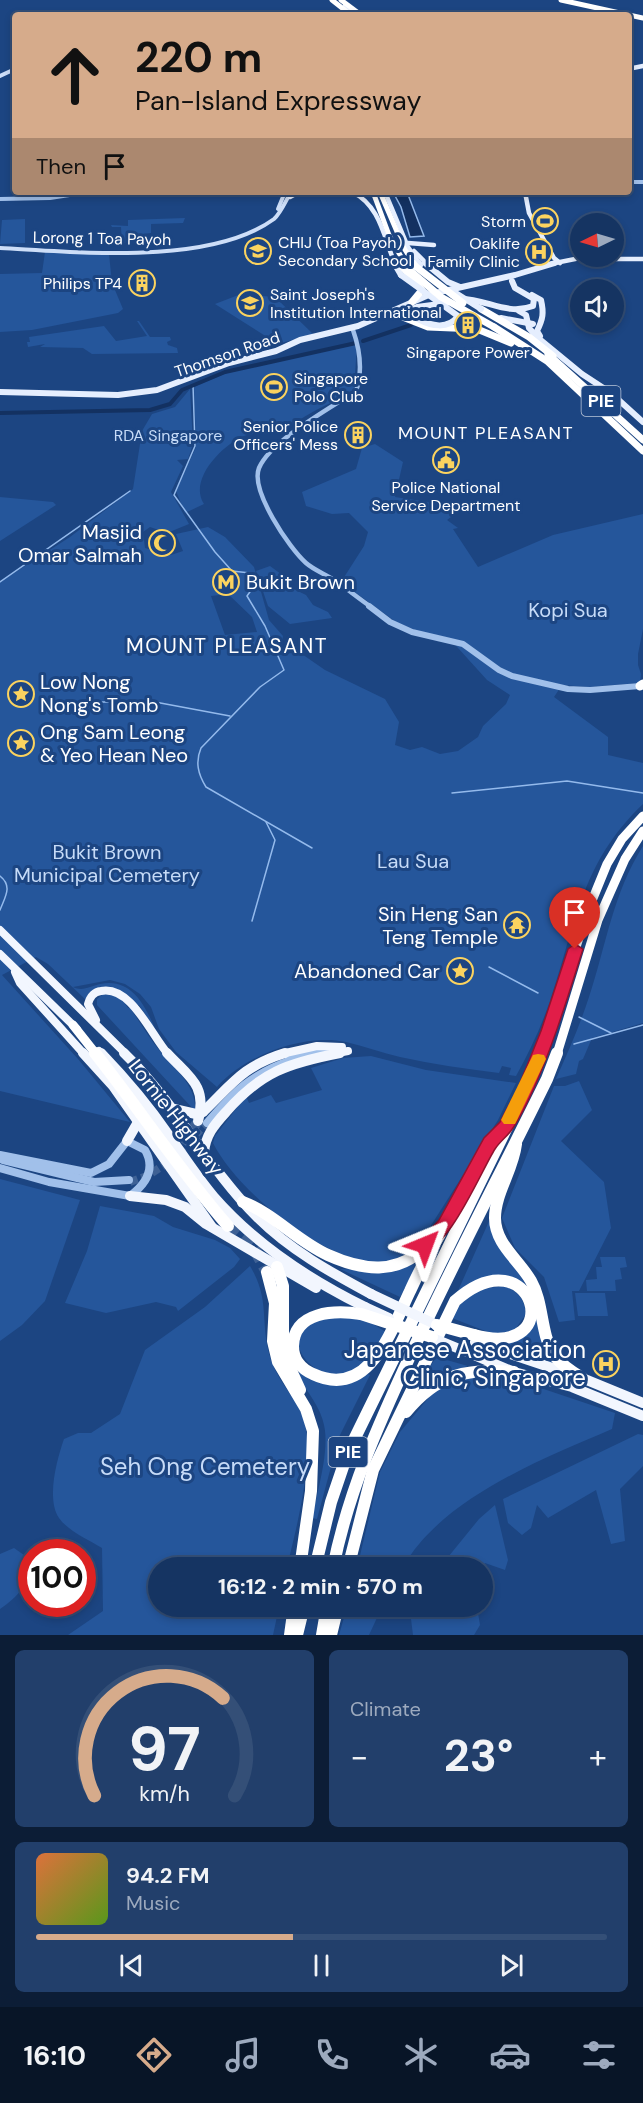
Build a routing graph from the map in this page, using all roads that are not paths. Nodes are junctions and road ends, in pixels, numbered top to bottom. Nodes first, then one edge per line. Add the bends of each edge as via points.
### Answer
1 (324, 0) edge
2 (337, 0) edge
3 (562, 0) edge
4 (573, 0) edge
5 (599, 8) junction
6 (339, 12) edge
7 (351, 12) edge
8 (356, 12) edge
9 (615, 12) edge
10 (619, 12) edge
11 (622, 12) edge
12 (57, 195) edge
13 (69, 195) edge
14 (281, 195) edge
15 (284, 195) edge
16 (290, 195) edge
17 (359, 195) edge
18 (371, 195) edge
19 (371, 195) edge
20 (381, 195) edge
21 (386, 195) edge
22 (527, 195) edge
23 (0, 198) edge
24 (283, 200) junction
25 (376, 212) junction
26 (389, 235) junction
27 (407, 241) junction
28 (434, 245) dead end
29 (0, 247) edge
30 (128, 251) junction
31 (624, 257) edge
32 (624, 258) edge
33 (643, 258) edge
34 (570, 259) edge
35 (570, 259) edge
36 (560, 260) junction
37 (414, 267) junction
38 (526, 273) junction
39 (498, 279) junction
40 (512, 281) junction
41 (460, 287) junction
42 (526, 293) junction
43 (535, 296) junction
44 (432, 298) junction
45 (412, 302) junction
46 (422, 307) junction
47 (481, 309) joint
48 (543, 310) junction
49 (393, 315) junction
50 (526, 317) junction
51 (544, 319) junction
52 (416, 320) junction
53 (502, 325) junction
54 (539, 326) junction
55 (353, 330) junction
56 (548, 344) junction
57 (536, 358) junction
58 (565, 379) junction
59 (0, 394) edge
60 (601, 412) junction
61 (643, 422) edge
62 (643, 440) edge
63 (643, 451) edge
64 (643, 459) edge
65 (642, 685) edge
66 (643, 816) edge
67 (643, 831) edge
68 (0, 930) edge
69 (0, 954) edge
70 (12, 967) junction
71 (73, 1025) junction
72 (103, 1031) junction
73 (171, 1108) junction
74 (201, 1118) junction
75 (138, 1122) junction
76 (506, 1126) junction
77 (148, 1137) junction
78 (129, 1138) junction
79 (517, 1139) junction
80 (140, 1148) junction
81 (119, 1152) junction
82 (204, 1153) junction
83 (0, 1157) edge
84 (0, 1166) edge
85 (130, 1196) junction
86 (243, 1202) junction
87 (445, 1224) junction
88 (228, 1226) tunnel mouth
89 (212, 1227) junction
90 (272, 1269) junction
91 (331, 1292) junction
92 (363, 1311) junction
93 (437, 1325) joint
94 (432, 1337) joint
95 (475, 1339) junction
96 (514, 1372) junction
97 (582, 1378) junction
98 (643, 1403) edge
99 (643, 1416) edge
100 (389, 1434) junction
101 (302, 1557) edge
102 (318, 1557) edge
103 (335, 1557) edge
104 (351, 1557) edge
105 (292, 1617) edge
106 (301, 1617) edge
107 (325, 1617) edge
108 (335, 1617) edge
109 (290, 1635) edge
110 (297, 1635) edge
111 (322, 1635) edge
112 (331, 1635) edge

1 - 6 highway
2 - 7 highway
2 - 8 highway
3 - 5 highway
4 - 11 highway
5 - 9 highway
5 - 10 highway
12 - 23 street
13 - 23 street
14 - 24 main road
15 - 24 main road, Lorong 1 Toa Payoh
16 - 30 main road, Lorong 1 Toa Payoh via 286,206 273,219 238,237 184,250
17 - 25 main road
18 - 25 highway
19 - 26 highway, PIE
20 - 37 highway, PIE
21 - 27 main road
22 - 36 main road via 529,213
24 - 30 main road, Lorong 1 Toa Payoh via 264,222 227,238 182,248
25 - 44 main road, bridge via 389,257 401,275
26 - 37 highway, PIE
26 - 45 highway via 398,260 422,290
27 - 28 main road
27 - 37 main road
27 - 41 main road via 439,275
29 - 30 main road, Lorong 1 Toa Payoh
31 - 33 main road, Thomson Road
32 - 33 main road, Thomson Road
34 - 36 main road, Thomson Road
35 - 36 main road, Thomson Road
36 - 38 main road, Thomson Road
36 - 39 main road, Thomson Road
37 - 47 main road, bridge
37 - 53 highway, PIE, bridge via 441,297
38 - 40 main road, Thomson Road
38 - 43 main road via 515,282 518,288
39 - 40 main road
39 - 41 main road, Thomson Road
40 - 42 main road via 515,288
41 - 45 main road, Thomson Road
42 - 43 main road
42 - 50 main road via 535,302
43 - 48 main road via 541,300
44 - 52 main road, bridge via 454,311 457,320 438,325
44 - 53 highway, bridge
45 - 59 main road, Thomson Road via 358,326 300,340 157,390 118,395
46 - 49 main road, Thomson Road
46 - 50 main road, Thomson Road via 474,299
46 - 52 main road via 415,312
47 - 53 highway
48 - 50 main road via 533,309
48 - 51 main road
49 - 52 highway
49 - 55 main road, Thomson Road
50 - 51 main road
50 - 53 main road
50 - 54 main road
50 - 56 main road via 532,332
51 - 54 main road
52 - 57 highway via 428,327 484,331
53 - 57 highway
53 - 58 highway, PIE
53 - 62 highway, PIE via 563,367
54 - 56 main road via 537,331
55 - 59 main road, Thomson Road via 303,341 276,354 232,364 148,394
55 - 65 street via 360,359 356,391 272,450 257,475 261,500 298,554 390,622 412,632 463,644 512,676 568,689
56 - 61 main road
57 - 58 highway
58 - 60 highway, PIE
60 - 63 highway, PIE
60 - 64 highway
66 - 76 highway, PIE via 622,839 599,882 533,1074
67 - 79 highway, PIE via 631,847 600,913 562,1044
68 - 72 highway, Lornie Highway
69 - 70 highway, Lornie Highway
70 - 71 highway, Lornie Highway
70 - 75 highway via 20,984 85,1053
71 - 88 highway
71 - 91 highway, Lornie Highway via 132,1086 228,1211 270,1249
72 - 73 highway, Lornie Highway
72 - 74 highway via 88,1002 99,991 114,991 131,1002 163,1049 195,1084 201,1097
73 - 74 highway
73 - 82 highway, Lornie Highway
74 - 82 highway via 230,1082 260,1062 313,1047 345,1049 260,1079 212,1128
75 - 77 highway
75 - 78 highway
76 - 87 highway via 490,1142
76 - 102 highway, PIE via 348,1452
77 - 78 highway
77 - 89 highway
78 - 80 street
78 - 81 street
79 - 97 highway via 494,1217 496,1228 537,1293 552,1352
79 - 103 highway, PIE via 432,1307 363,1460
80 - 81 street
80 - 85 street via 151,1163 151,1173
81 - 83 street via 105,1168 88,1174
82 - 86 highway, Lornie Highway
83 - 84 street via 94,1182 130,1181 96,1185
84 - 85 street via 49,1182
85 - 89 highway via 180,1204
86 - 87 highway via 307,1245 375,1269 392,1268 410,1259
86 - 93 highway, Lornie Highway, bridge via 309,1260
87 - 92 highway via 385,1346 370,1364 358,1373 335,1379 312,1374 301,1366 294,1352 294,1340 305,1320 316,1314
89 - 90 highway
90 - 91 highway
90 - 101 highway via 274,1353 310,1417 315,1444
91 - 92 highway
92 - 94 highway, bridge
93 - 95 highway, bridge
94 - 96 highway, bridge
95 - 97 highway
95 - 100 highway via 500,1339 517,1334 530,1324 531,1300 523,1290 513,1283 492,1280 469,1288 459,1297
96 - 99 highway via 572,1387
96 - 100 highway via 467,1371 440,1379 417,1398
97 - 98 highway
100 - 104 highway via 370,1480
105 - 109 highway
106 - 110 highway
107 - 111 highway
108 - 112 highway

